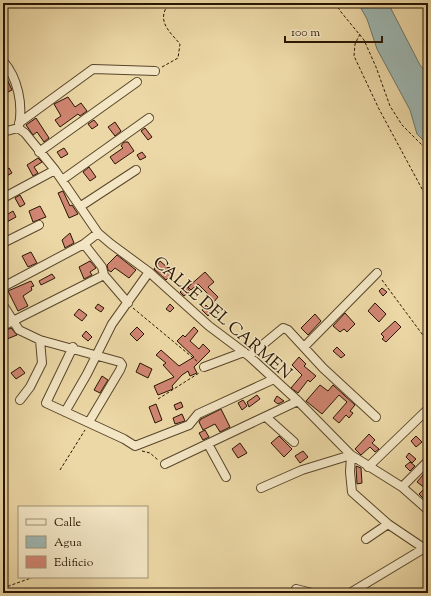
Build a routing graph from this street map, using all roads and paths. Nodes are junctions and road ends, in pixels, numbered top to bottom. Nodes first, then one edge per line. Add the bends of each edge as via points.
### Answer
1 (175, 3) edge
2 (335, 3) edge
3 (360, 34) junction
4 (3, 61) edge
5 (155, 71) joint
6 (137, 82) dead end
7 (3, 102) edge
8 (3, 114) edge
9 (149, 118) dead end
10 (19, 126) junction
11 (3, 132) edge
12 (428, 151) edge
13 (39, 152) junction
14 (55, 170) junction
15 (136, 170) dead end
16 (62, 180) junction
17 (3, 198) edge
18 (428, 200) edge
19 (81, 206) junction
20 (39, 224) dead end
21 (98, 233) junction
22 (3, 243) edge
23 (84, 244) junction
24 (149, 272) junction
25 (377, 273) joint
26 (104, 276) junction
27 (3, 287) edge
28 (128, 303) junction
29 (3, 305) edge
30 (12, 322) junction
31 (3, 326) edge
32 (40, 340) junction
33 (428, 342) edge
34 (73, 347) junction
35 (304, 347) junction
36 (96, 354) junction
37 (247, 354) junction
38 (204, 367) junction
39 (274, 379) junction
40 (158, 399) dead end
41 (20, 400) dead end
42 (298, 401) junction
43 (428, 409) edge
44 (65, 412) junction
45 (266, 417) junction
46 (376, 417) dead end
47 (89, 422) junction
48 (294, 442) dead end
49 (208, 444) junction
50 (135, 446) junction
51 (351, 455) junction
52 (428, 461) edge
53 (165, 464) joint
54 (368, 467) junction
55 (60, 470) dead end
56 (226, 477) dead end
57 (402, 487) junction
58 (261, 488) dead end
59 (427, 508) edge
60 (388, 524) junction
61 (366, 539) dead end
62 (426, 550) edge
63 (31, 578) edge
64 (3, 588) edge
65 (296, 589) dead end
66 (312, 593) edge
67 (350, 593) edge

1 - 5 path via 166,8 163,18 164,25 180,44 178,58
2 - 3 path
3 - 12 path via 376,67 390,106 402,125
3 - 18 path via 355,44 354,56
4 - 10 street via 17,85
5 - 10 street via 93,69
6 - 13 street
7 - 8 street
9 - 16 street
10 - 11 street
10 - 13 street, CALLE DEL CARMEN
13 - 14 street, CALLE DEL CARMEN
14 - 16 street, CALLE DEL CARMEN
14 - 17 street
15 - 19 street
16 - 19 street, CALLE DEL CARMEN
19 - 21 street, CALLE DEL CARMEN
20 - 22 street
21 - 23 street
21 - 24 street, CALLE DEL CARMEN
23 - 26 street via 102,267
23 - 27 street
24 - 28 street
24 - 37 street, CALLE DEL CARMEN via 209,326
25 - 33 path
25 - 35 street
26 - 28 street
26 - 30 street
28 - 36 street via 112,324
28 - 38 path
29 - 30 street
30 - 31 street
30 - 32 street via 19,330
32 - 34 street
32 - 41 street via 42,363
34 - 36 street
34 - 44 street via 46,403
35 - 37 street via 283,328
35 - 46 street
36 - 44 street
36 - 47 street via 122,365
37 - 38 street
37 - 39 street, CALLE DEL CARMEN
38 - 40 path via 198,376
39 - 42 street, CALLE DEL CARMEN
39 - 50 street via 198,414 188,425
42 - 45 street
42 - 51 street, CALLE DEL CARMEN
43 - 54 street
44 - 47 street
45 - 48 street
45 - 49 street
47 - 50 street
47 - 55 path
49 - 53 street
49 - 56 street
50 - 53 path via 143,452 150,453 161,464
51 - 54 street, CALLE DEL CARMEN
51 - 58 street via 302,470
51 - 60 street via 352,492
52 - 57 street
54 - 57 street, CALLE DEL CARMEN
57 - 59 street, CALLE DEL CARMEN
60 - 61 street
60 - 62 street
62 - 67 street
63 - 64 path
65 - 66 street

